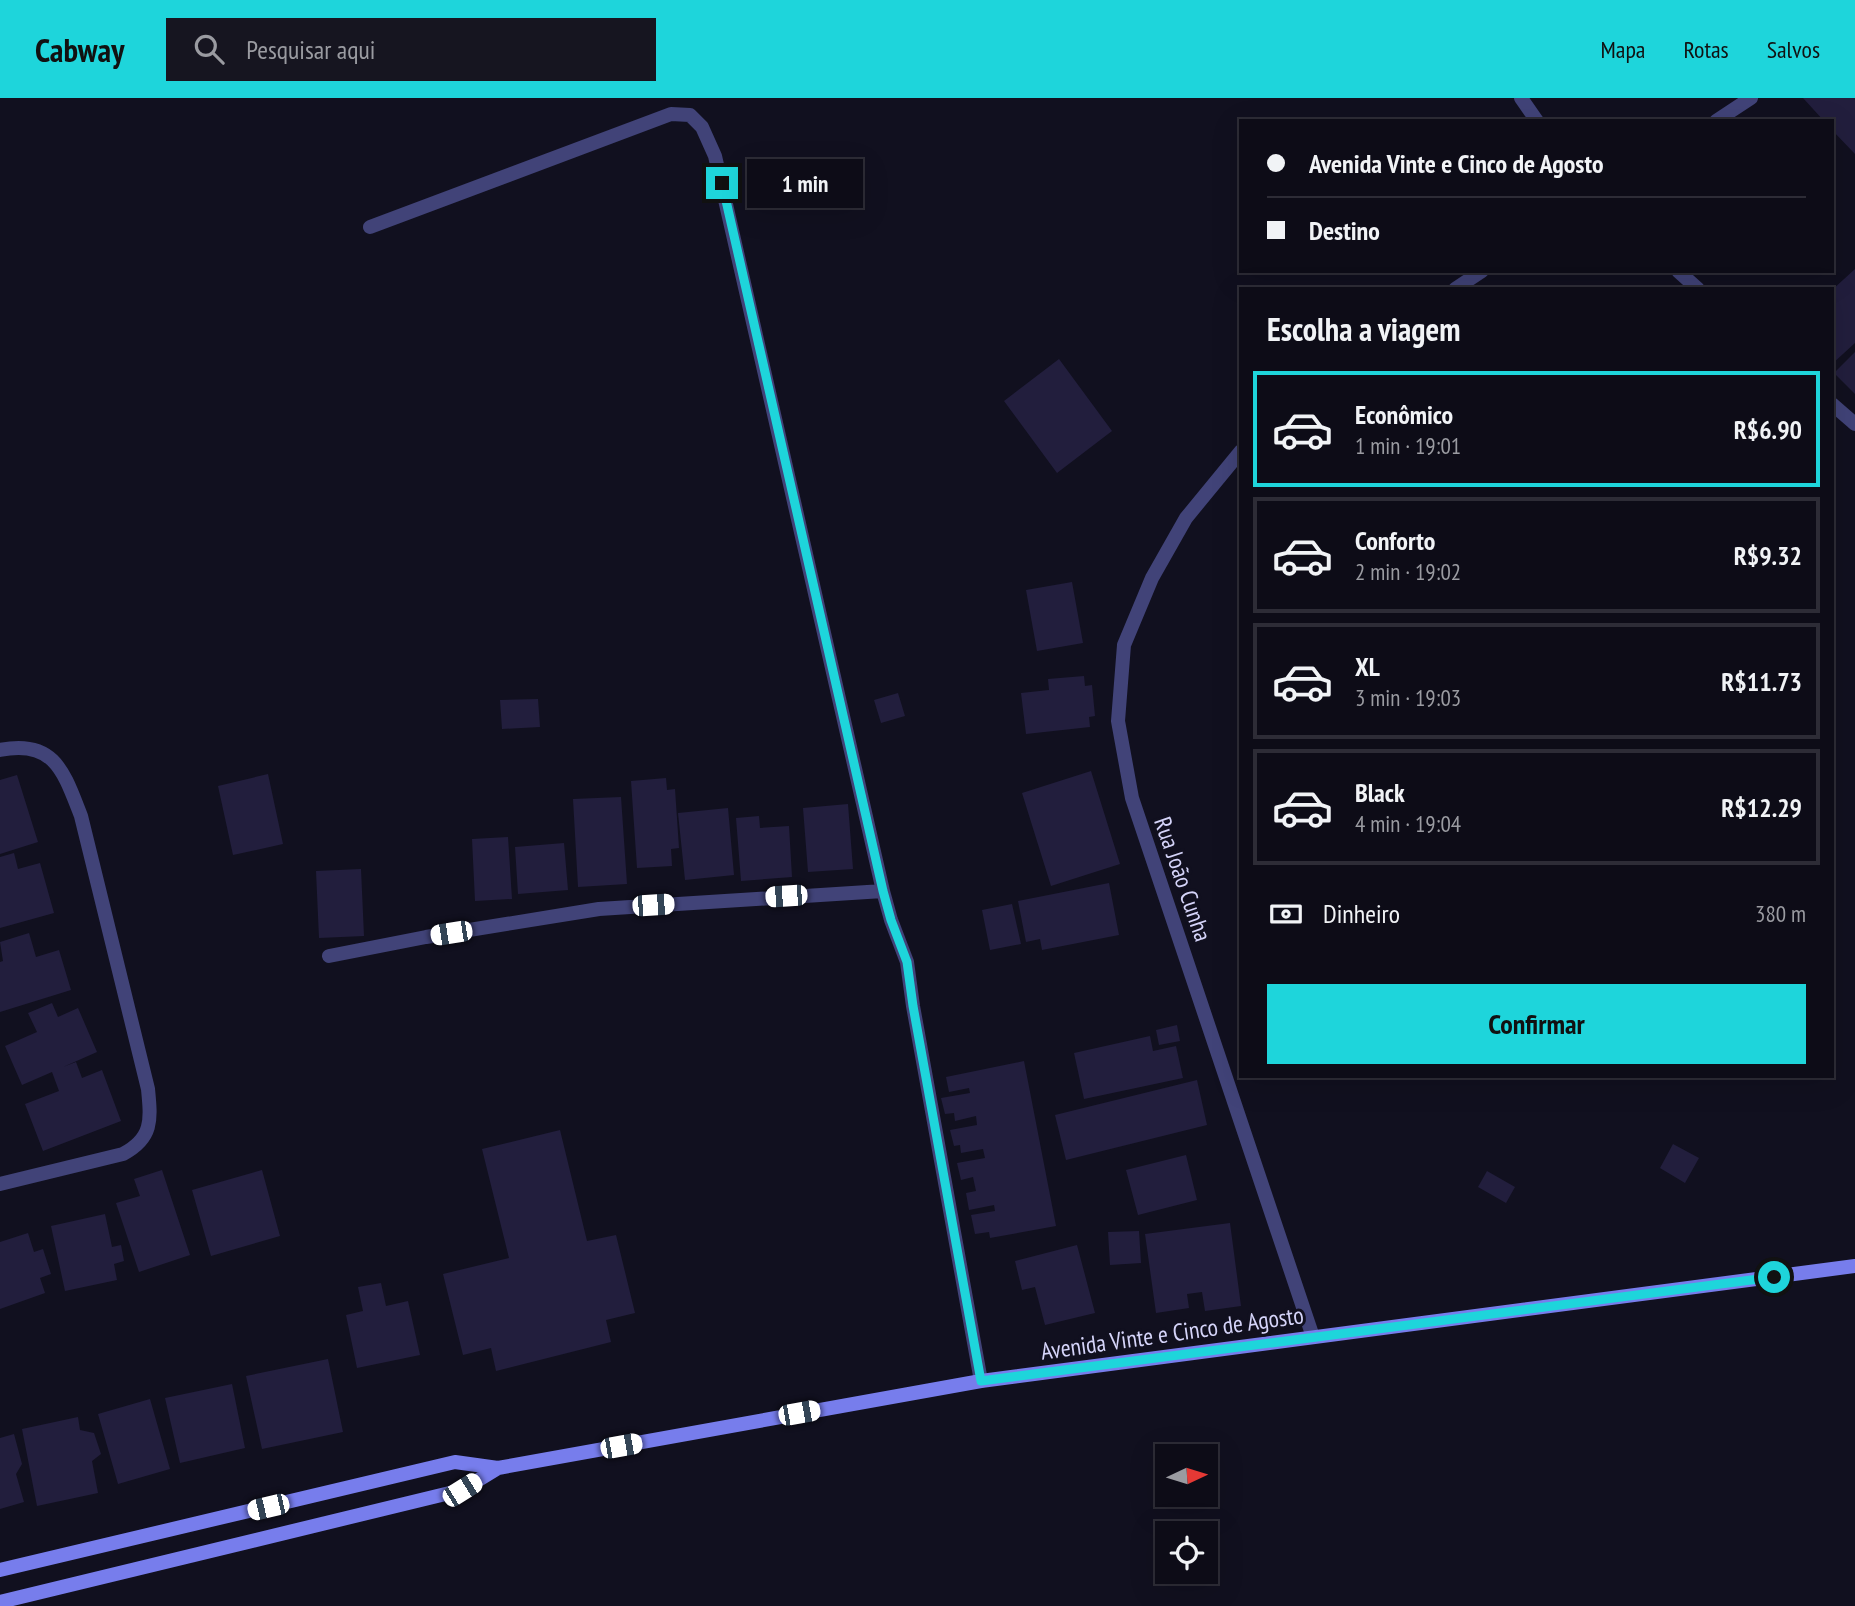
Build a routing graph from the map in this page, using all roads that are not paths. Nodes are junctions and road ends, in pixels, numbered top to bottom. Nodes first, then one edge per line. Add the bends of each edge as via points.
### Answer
1 (1521, 98) edge
2 (1751, 98) edge
3 (1536, 119) edge
4 (1719, 119) edge
5 (370, 227) dead end
6 (1479, 273) edge
7 (1680, 273) edge
8 (1458, 287) edge
9 (1696, 287) edge
10 (1834, 406) edge
11 (1855, 424) edge
12 (1239, 453) edge
13 (0, 750) edge
14 (883, 891) junction
15 (329, 956) dead end
16 (0, 1184) edge
17 (1855, 1266) edge
18 (1313, 1337) junction
19 (981, 1381) junction
20 (498, 1468) junction
21 (0, 1570) edge
22 (0, 1602) edge

1 - 3 street
2 - 4 street
5 - 14 street via 671,114 691,115 702,127 715,156
6 - 8 street
7 - 9 street
10 - 11 street
12 - 18 street, Rua João Cunha via 1186,518 1152,578 1124,645 1118,721 1132,798
13 - 16 street via 28,747 43,752 69,784 81,816 148,1089 150,1114 143,1140 134,1149
14 - 15 street via 599,909
14 - 19 street via 907,962
17 - 18 main road, Avenida Vinte e Cinco de Agosto
18 - 19 main road, Avenida Vinte e Cinco de Agosto
19 - 20 main road, Avenida Vinte e Cinco de Agosto
20 - 21 main road, Avenida Vinte e Cinco de Agosto via 455,1462
20 - 22 main road, Avenida Vinte e Cinco de Agosto via 462,1490

